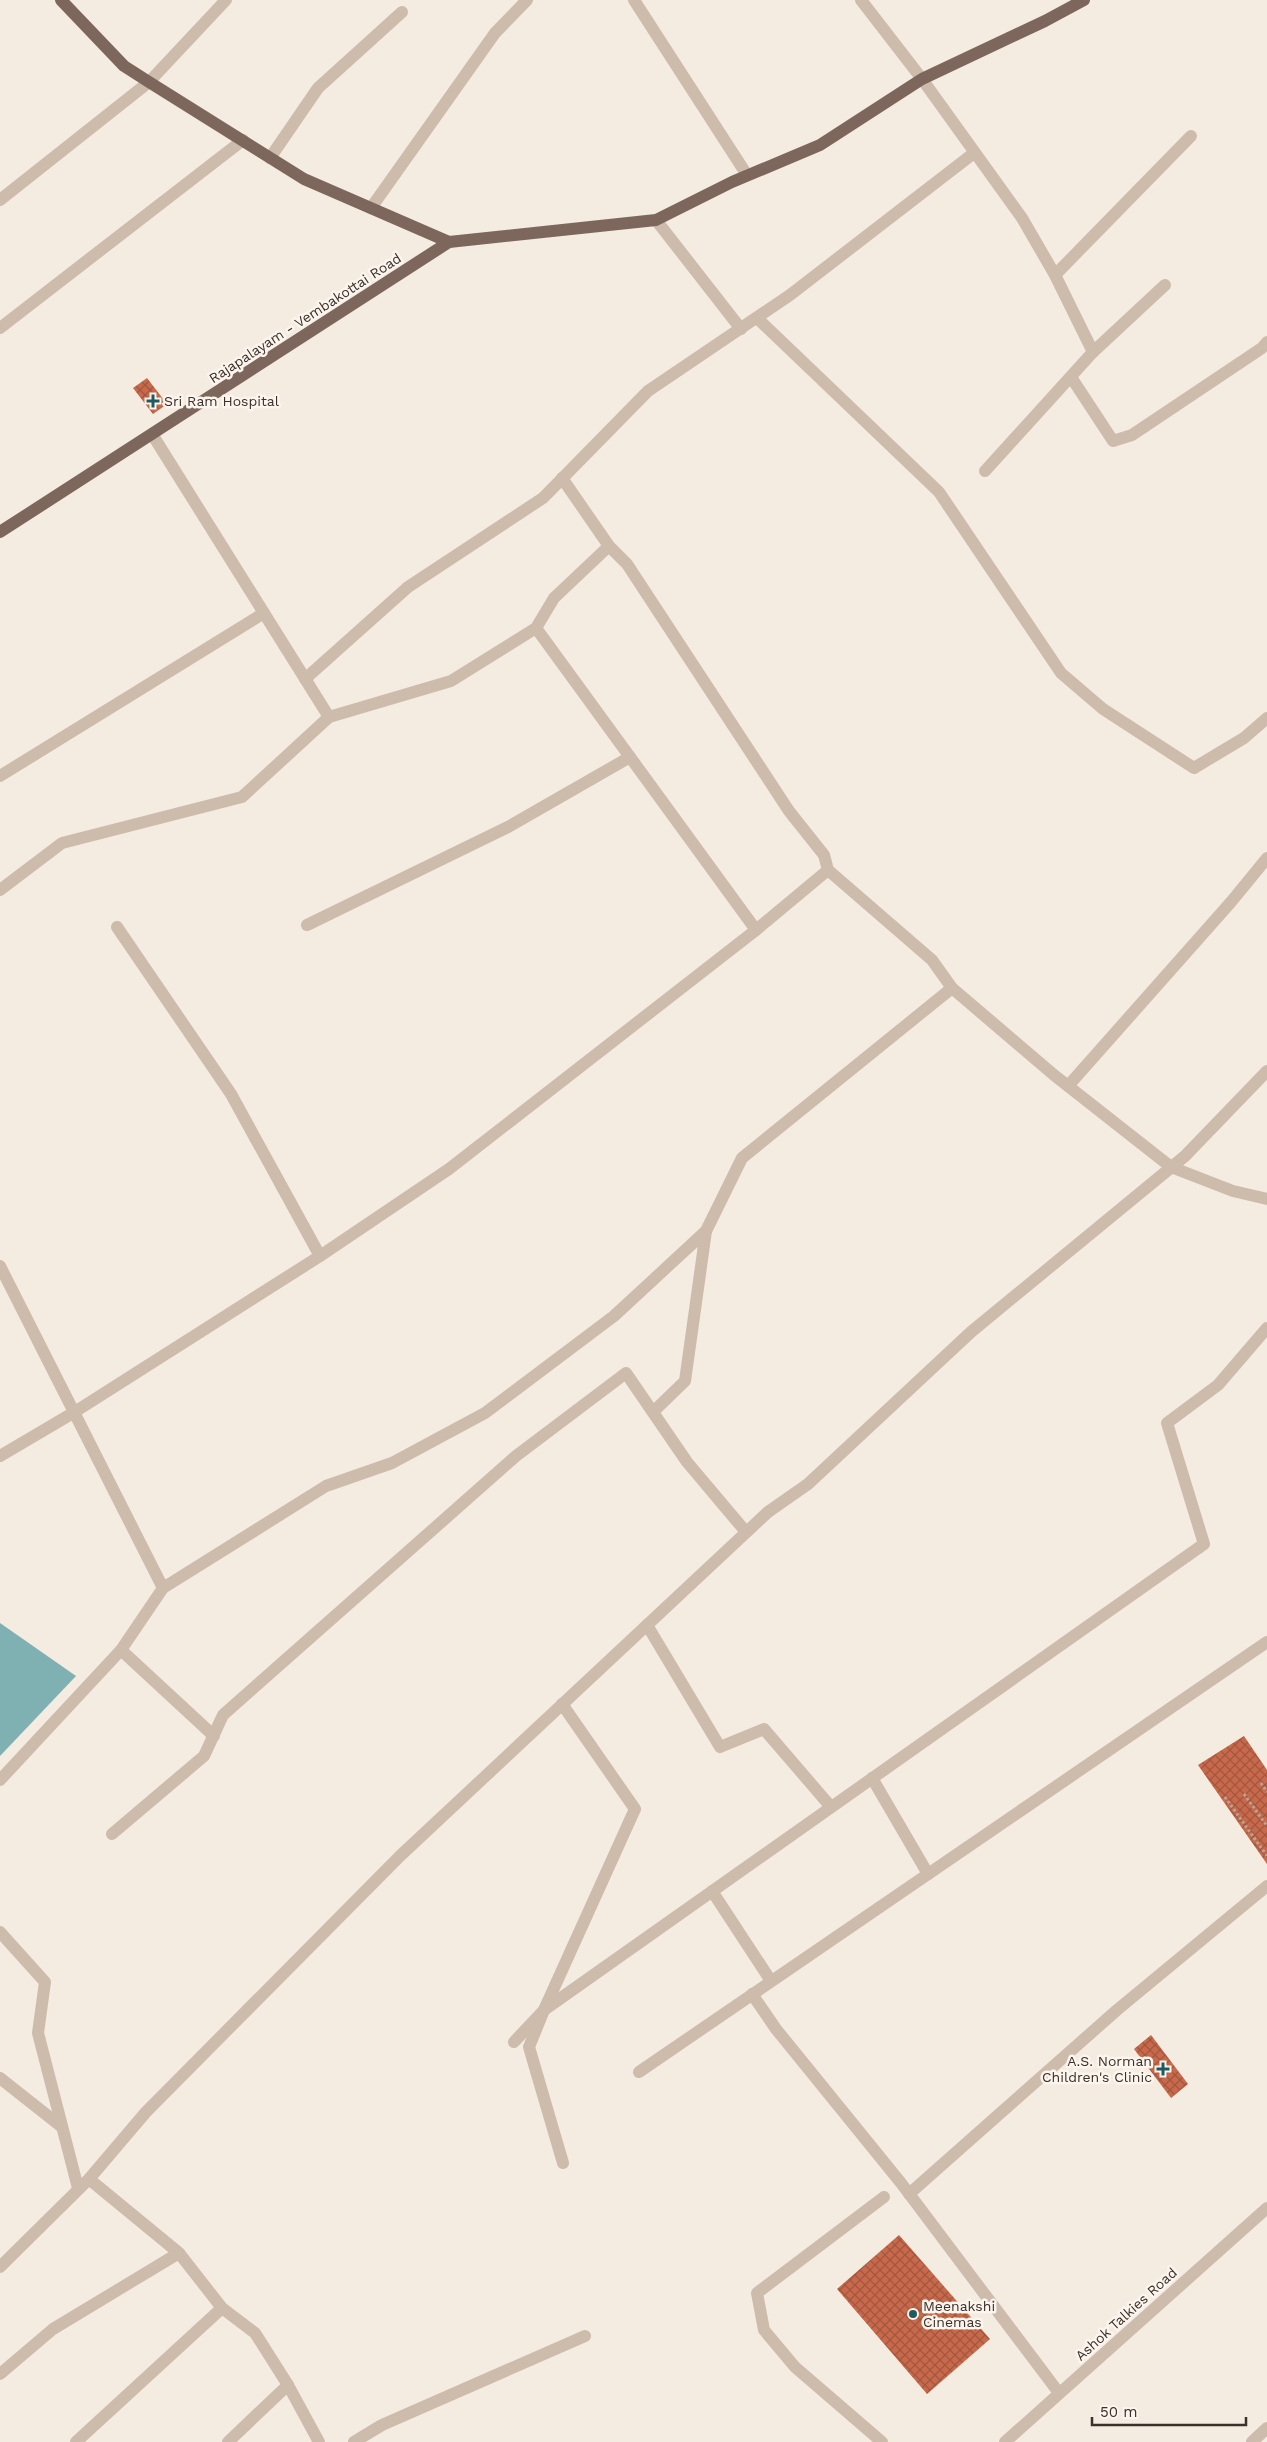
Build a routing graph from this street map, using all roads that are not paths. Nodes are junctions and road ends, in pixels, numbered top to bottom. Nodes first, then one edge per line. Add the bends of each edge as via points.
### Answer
1 (62, 0) edge
2 (226, 0) edge
3 (527, 0) edge
4 (634, 0) edge
5 (861, 0) edge
6 (1084, 0) edge
7 (402, 12) dead end
8 (922, 79) junction
9 (149, 82) junction
10 (1191, 136) dead end
11 (243, 140) junction
12 (974, 153) junction
13 (270, 158) junction
14 (746, 175) junction
15 (0, 200) edge
16 (371, 208) junction
17 (656, 220) junction
18 (449, 242) junction
19 (1055, 275) junction
20 (1165, 285) dead end
21 (757, 318) junction
22 (0, 328) edge
23 (741, 329) junction
24 (1265, 348) edge
25 (1093, 352) junction
26 (1071, 377) junction
27 (152, 434) junction
28 (985, 471) dead end
29 (562, 478) junction
30 (0, 532) edge
31 (609, 546) junction
32 (264, 613) junction
33 (536, 628) junction
34 (305, 679) junction
35 (329, 717) junction
36 (1267, 718) edge
37 (630, 758) junction
38 (0, 776) edge
39 (1267, 858) edge
40 (828, 870) junction
41 (0, 890) edge
42 (307, 925) dead end
43 (117, 928) dead end
44 (756, 930) junction
45 (952, 988) junction
46 (1267, 1071) edge
47 (1068, 1086) junction
48 (1171, 1167) junction
49 (1267, 1199) edge
50 (706, 1231) junction
51 (320, 1256) junction
52 (0, 1266) edge
53 (1267, 1328) edge
54 (653, 1412) junction
55 (73, 1413) junction
56 (0, 1456) edge
57 (746, 1532) junction
58 (163, 1588) junction
59 (647, 1625) junction
60 (1267, 1642) edge
61 (121, 1650) junction
62 (562, 1704) junction
63 (214, 1736) junction
64 (872, 1778) junction
65 (0, 1780) edge
66 (831, 1807) junction
67 (112, 1834) dead end
68 (928, 1874) junction
69 (1267, 1886) edge
70 (712, 1891) junction
71 (0, 1932) edge
72 (771, 1981) junction
73 (752, 1994) junction
74 (544, 2010) junction
75 (514, 2042) dead end
76 (639, 2072) dead end
77 (0, 2078) edge
78 (62, 2127) junction
79 (563, 2163) dead end
80 (89, 2179) junction
81 (78, 2188) junction
82 (909, 2194) junction
83 (884, 2198) dead end
84 (1267, 2208) edge
85 (179, 2254) junction
86 (0, 2267) edge
87 (222, 2308) junction
88 (585, 2336) dead end
89 (0, 2374) edge
90 (288, 2385) junction
91 (1060, 2393) junction
92 (1267, 2428) edge
93 (76, 2442) edge
94 (228, 2442) edge
95 (318, 2442) edge
96 (354, 2442) edge
97 (882, 2442) edge
98 (1005, 2442) edge
99 (1252, 2442) edge

1 - 9 main road via 124,66
2 - 9 street
3 - 16 street via 495,33
4 - 14 street
5 - 8 street
6 - 8 main road
7 - 13 street via 318,88
8 - 12 street
8 - 14 main road via 820,145
9 - 11 main road
9 - 15 street
10 - 19 street
11 - 13 main road
11 - 22 street
12 - 19 street via 1022,218
12 - 21 street
13 - 16 main road via 304,179
14 - 17 main road
16 - 18 main road
17 - 18 main road
17 - 23 street
18 - 27 main road, Rajapalayam - Vembakottai Road
19 - 25 street
20 - 25 street
21 - 23 street
21 - 36 street via 939,492 1061,673 1104,709 1194,768 1244,738
23 - 29 street via 648,391
24 - 26 street via 1132,435 1113,441
25 - 26 street
26 - 28 street
27 - 30 main road, Rajapalayam - Vembakottai Road
27 - 32 street
29 - 31 street
29 - 34 street via 543,498 408,587
31 - 33 street via 554,598
31 - 40 street via 627,564 789,811 824,855
32 - 34 street
32 - 38 street
33 - 35 street via 451,681
33 - 37 street
34 - 35 street
35 - 41 street via 242,797 62,843
37 - 42 street via 508,827
37 - 44 street
39 - 47 street
40 - 44 street
40 - 45 street via 932,960
43 - 51 street via 231,1094
44 - 51 street via 449,1169
45 - 47 street
45 - 50 street via 742,1158
46 - 48 street
47 - 48 street
48 - 49 street via 1233,1191
48 - 57 street via 971,1332 808,1484
50 - 54 street via 685,1381
50 - 58 street via 614,1316 485,1412 392,1463 326,1486
51 - 55 street
52 - 55 street
53 - 64 street via 1218,1385 1167,1423 1204,1544
54 - 57 street via 687,1462
54 - 63 street via 626,1373 508,1462 223,1715
55 - 56 street
55 - 58 street
57 - 59 street
58 - 61 street
59 - 62 street
59 - 66 street via 720,1747 764,1729
60 - 68 street
61 - 63 street
61 - 65 street
62 - 74 street via 635,1809
62 - 80 street via 400,1856 146,2112
63 - 67 street via 204,1756
64 - 66 street
64 - 68 street
66 - 70 street
68 - 72 street
69 - 82 street via 1117,2010
70 - 72 street
70 - 74 street
71 - 78 street via 45,1982 38,2033
72 - 73 street
73 - 76 street
73 - 82 street via 776,2029
74 - 75 street
74 - 79 street via 529,2047
77 - 78 street
78 - 81 street
80 - 81 street
80 - 85 street
81 - 86 street
82 - 91 street
83 - 97 street via 757,2293 764,2330 776,2345 795,2367
84 - 91 street, Ashok Talkies Road
85 - 87 street
85 - 89 street via 53,2328
87 - 90 street via 255,2333
87 - 93 street
88 - 96 street via 382,2425
90 - 94 street
90 - 95 street
91 - 98 street, Ashok Talkies Road
92 - 99 street

